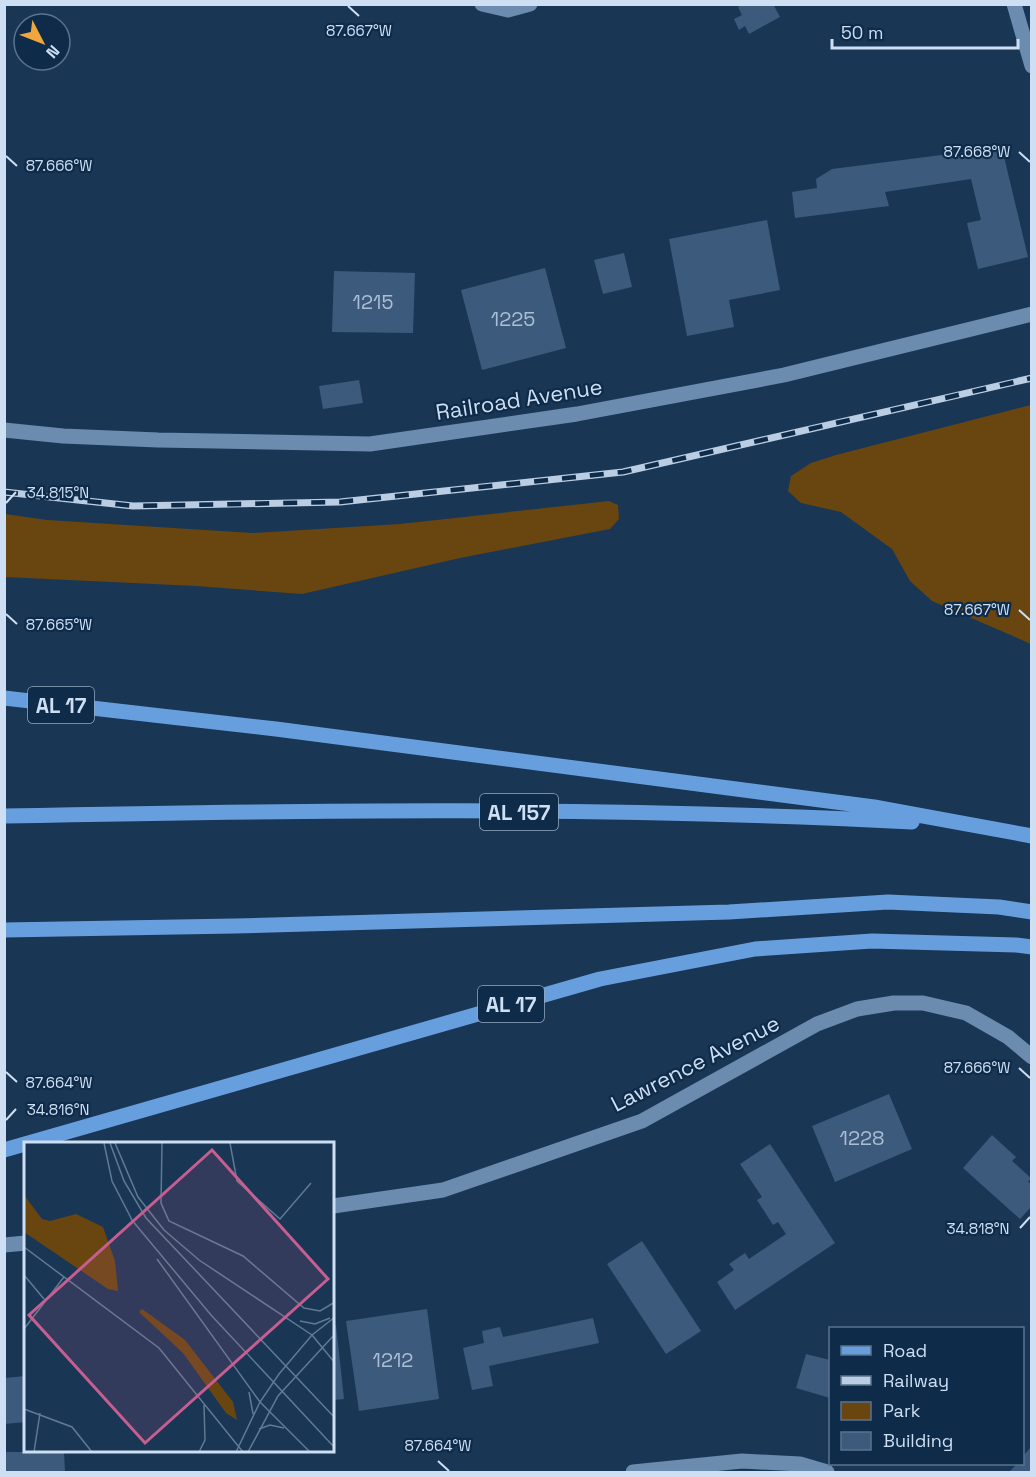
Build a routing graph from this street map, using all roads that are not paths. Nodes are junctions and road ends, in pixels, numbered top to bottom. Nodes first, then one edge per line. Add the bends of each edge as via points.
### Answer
1 (482, 4) edge
2 (530, 4) edge
3 (1014, 4) edge
4 (1032, 66) edge
5 (1032, 314) edge
6 (4, 430) edge
7 (4, 699) edge
8 (4, 816) edge
9 (1032, 837) edge
10 (1032, 912) edge
11 (4, 930) edge
12 (1032, 947) edge
13 (1032, 1057) edge
14 (32, 1142) edge
15 (24, 1144) edge
16 (4, 1150) edge
17 (334, 1206) edge
18 (24, 1243) edge
19 (4, 1245) edge
20 (633, 1473) edge
21 (827, 1473) edge

1 - 2 street via 508,10
3 - 4 street
5 - 6 street, Railroad Avenue via 784,375 577,414 370,444 158,440
7 - 9 main road, AL 17 via 276,729 874,807
8 - 9 main road, AL 157 via 310,810 801,817 923,823
10 - 11 main road via 888,902 729,912
12 - 14 main road, AL 17 via 872,941 755,949 600,979
13 - 17 street, Lawrence Avenue via 1008,1037 966,1013 923,1003 894,1003 857,1010 817,1024 642,1120 443,1190
15 - 16 main road, AL 17
18 - 19 street
20 - 21 street via 742,1461 800,1464

